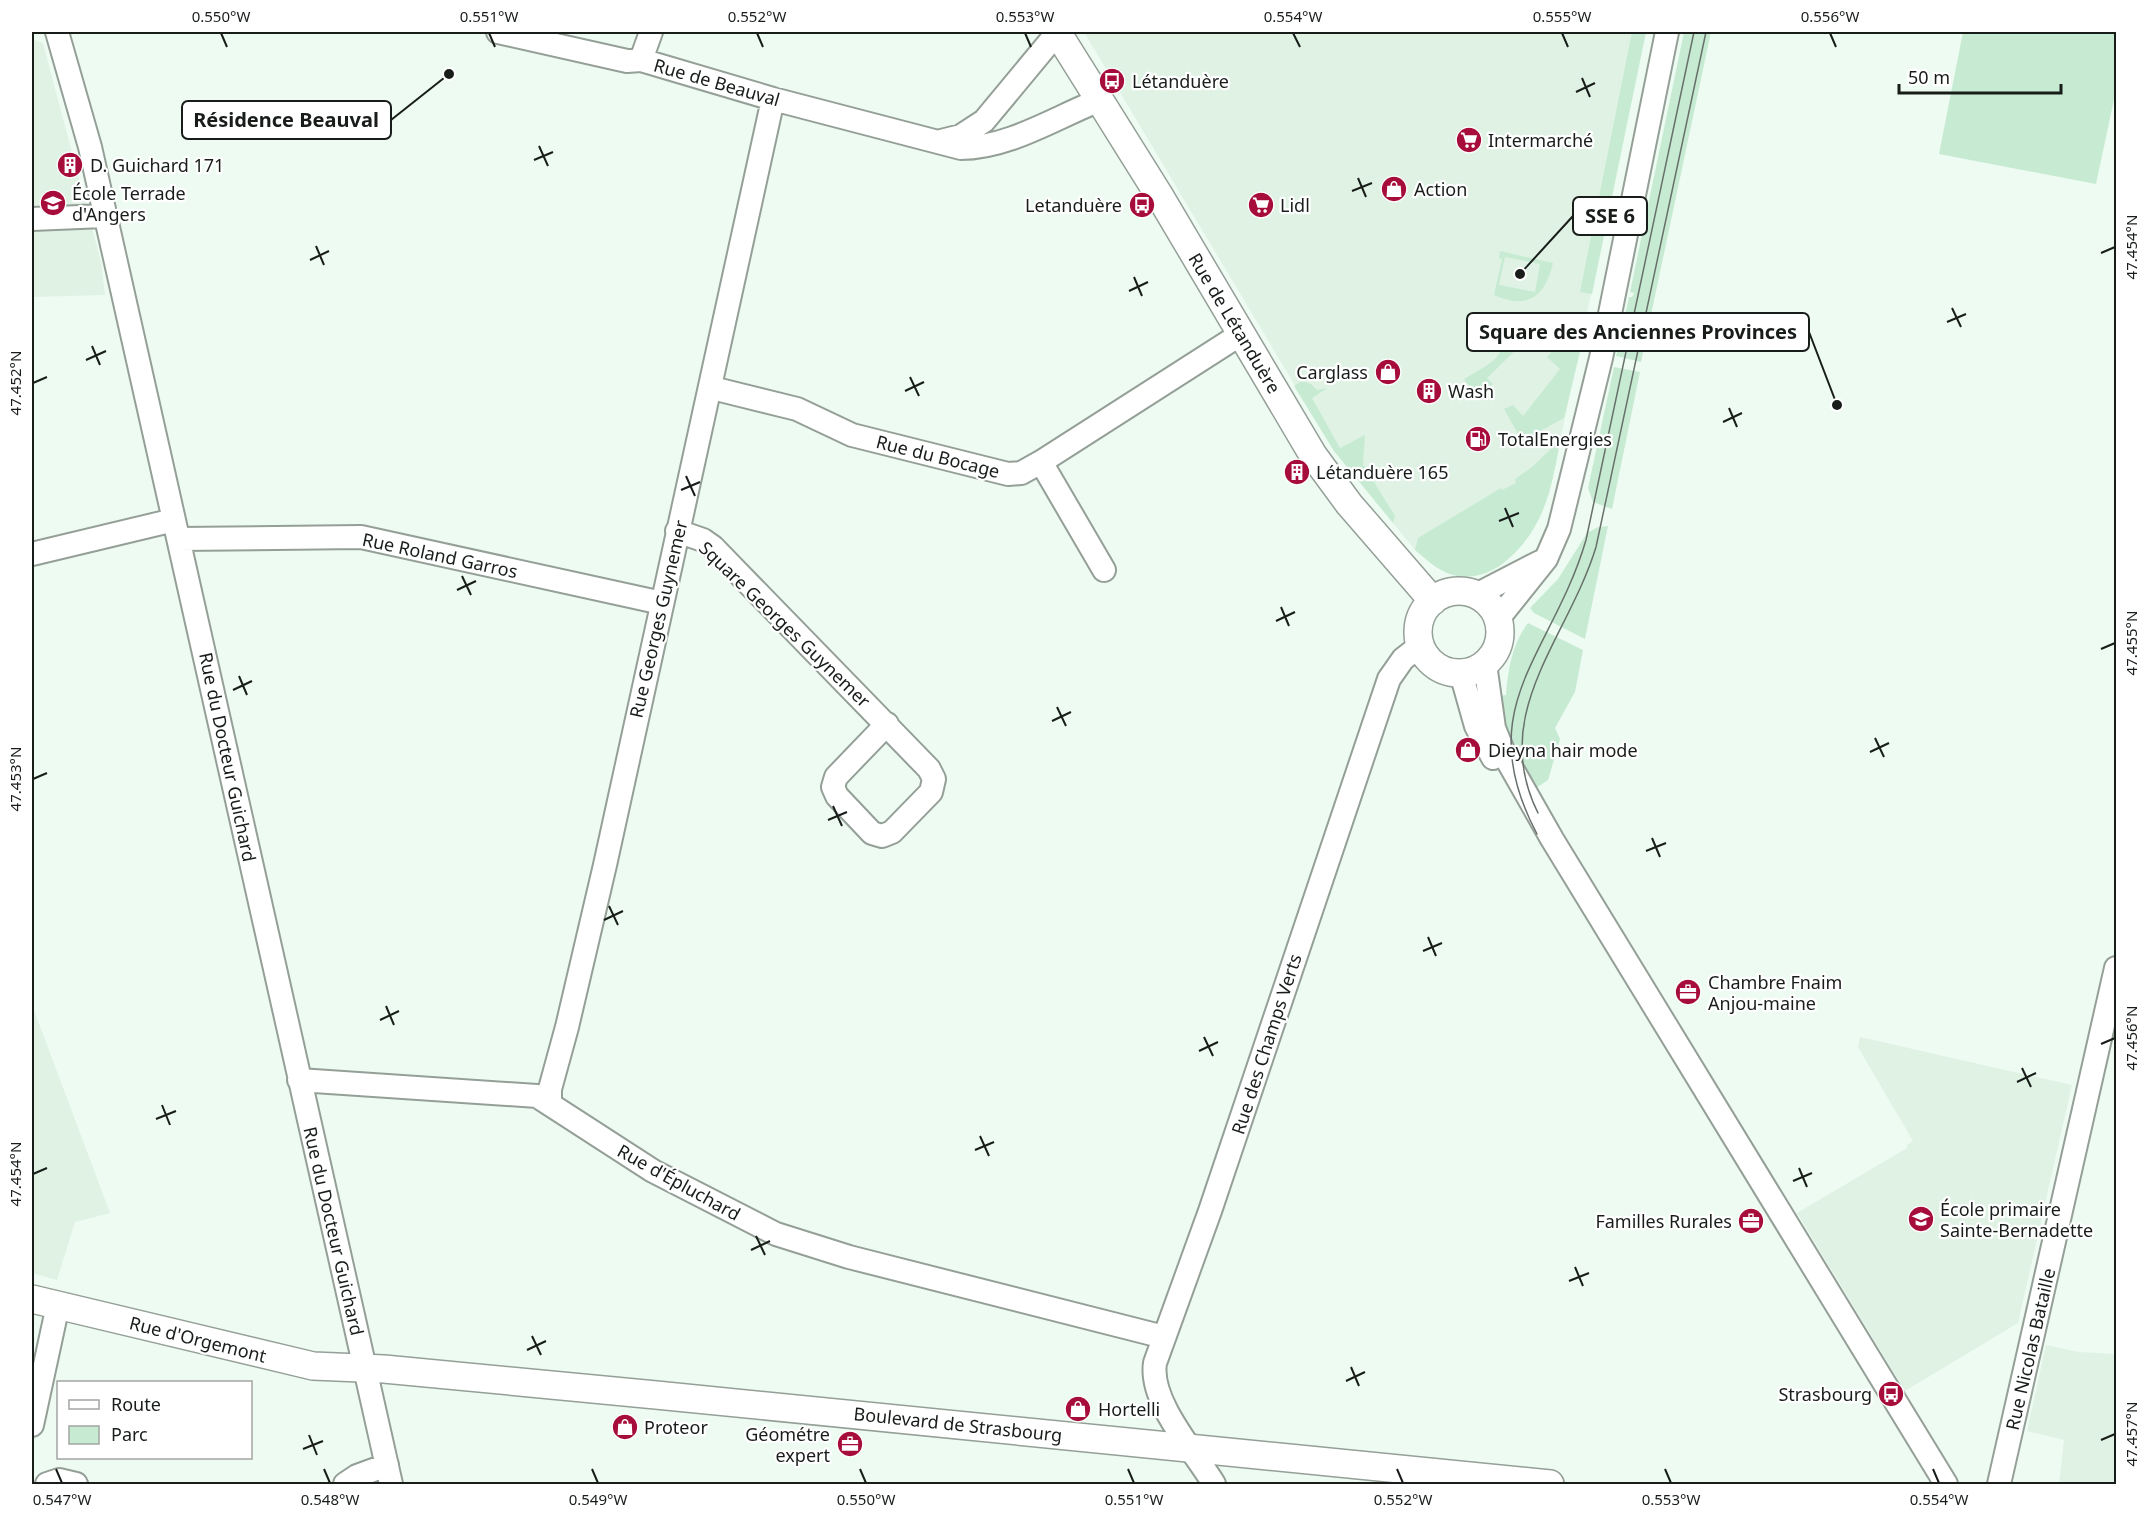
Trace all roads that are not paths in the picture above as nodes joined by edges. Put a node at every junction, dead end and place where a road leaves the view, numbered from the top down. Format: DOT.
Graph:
graph roads {
  1 [pos="57,32"];
  2 [pos="498,32"];
  3 [pos="651,32"];
  4 [pos="1057,32"];
  5 [pos="1667,32"];
  6 [pos="641,60"];
  7 [pos="773,99"];
  8 [pos="1100,100"];
  9 [pos="933,143"];
  10 [pos="104,216"];
  11 [pos="32,219"];
  12 [pos="1241,334"];
  13 [pos="712,388"];
  14 [pos="1041,462"];
  15 [pos="177,529"];
  16 [pos="678,531"];
  17 [pos="32,554"];
  18 [pos="1546,559"];
  19 [pos="1104,570"];
  20 [pos="1476,595"];
  21 [pos="1433,601"];
  22 [pos="662,603"];
  23 [pos="1498,619"];
  24 [pos="1420,645"];
  25 [pos="1473,669"];
  26 [pos="887,724"];
  27 [pos="2116,968"];
  28 [pos="299,1080"];
  29 [pos="550,1102"];
  30 [pos="32,1299"];
  31 [pos="58,1305"];
  32 [pos="1164,1337"];
  33 [pos="366,1368"];
  34 [pos="32,1425"];
  35 [pos="1191,1447"];
  36 [pos="389,1475"];
  37 [pos="47,1485"];
  38 [pos="76,1485"];
  39 [pos="345,1485"];
  40 [pos="1214,1485"];
  41 [pos="1550,1485"];
  42 [pos="1946,1485"];
  43 [pos="1999,1485"];
  1 -- 10 [label="street, Rue du Docteur Guichard"];
  2 -- 6 [label="street, Rue de Beauval"];
  3 -- 6 [label="street"];
  4 -- 8 [label="street, Rue de Létanduère"];
  4 -- 9 [label="street"];
  5 -- 18 [label="street"];
  6 -- 7 [label="street, Rue de Beauval"];
  7 -- 9 [label="street, Rue de Beauval"];
  7 -- 13 [label="street, Rue Georges Guynemer"];
  8 -- 9 [label="street, Rue de Beauval"];
  8 -- 12 [label="street, Rue de Létanduère"];
  10 -- 11 [label="street"];
  10 -- 15 [label="street, Rue du Docteur Guichard"];
  12 -- 14 [label="street, Rue du Bocage"];
  12 -- 21 [label="street, Rue de Létanduère"];
  13 -- 14 [label="street, Rue du Bocage"];
  13 -- 16 [label="street, Rue Georges Guynemer"];
  14 -- 19 [label="street"];
  15 -- 17 [label="street, Rue Roland Garros"];
  15 -- 22 [label="street, Rue Roland Garros"];
  15 -- 28 [label="street, Rue du Docteur Guichard"];
  16 -- 22 [label="street, Rue Georges Guynemer"];
  16 -- 26 [label="street, Square Georges Guynemer"];
  18 -- 20 [label="street"];
  18 -- 23 [label="street"];
  20 -- 21 [label="street"];
  20 -- 23 [label="street"];
  21 -- 24 [label="street"];
  22 -- 29 [label="street, Rue Georges Guynemer"];
  23 -- 25 [label="street"];
  24 -- 25 [label="street"];
  24 -- 32 [label="street, Rue des Champs Verts"];
  25 -- 42 [label="street"];
  26 -- 26 [label="street, Square Georges Guynemer"];
  27 -- 43 [label="street, Rue Nicolas Bataille"];
  28 -- 29 [label="street, Rue d'Épluchard"];
  28 -- 33 [label="street, Rue du Docteur Guichard"];
  29 -- 32 [label="street, Rue d'Épluchard"];
  30 -- 31 [label="street, Rue d'Orgemont"];
  31 -- 33 [label="street, Rue d'Orgemont"];
  31 -- 34 [label="street"];
  32 -- 35 [label="street, Rue des Champs Verts"];
  33 -- 35 [label="street, Boulevard de Strasbourg"];
  33 -- 36 [label="street, Rue du Docteur Guichard"];
  35 -- 40 [label="street, Rue des Champs Verts"];
  35 -- 41 [label="street, Boulevard de Strasbourg"];
  36 -- 39 [label="street"];
  37 -- 38 [label="street"];
}
